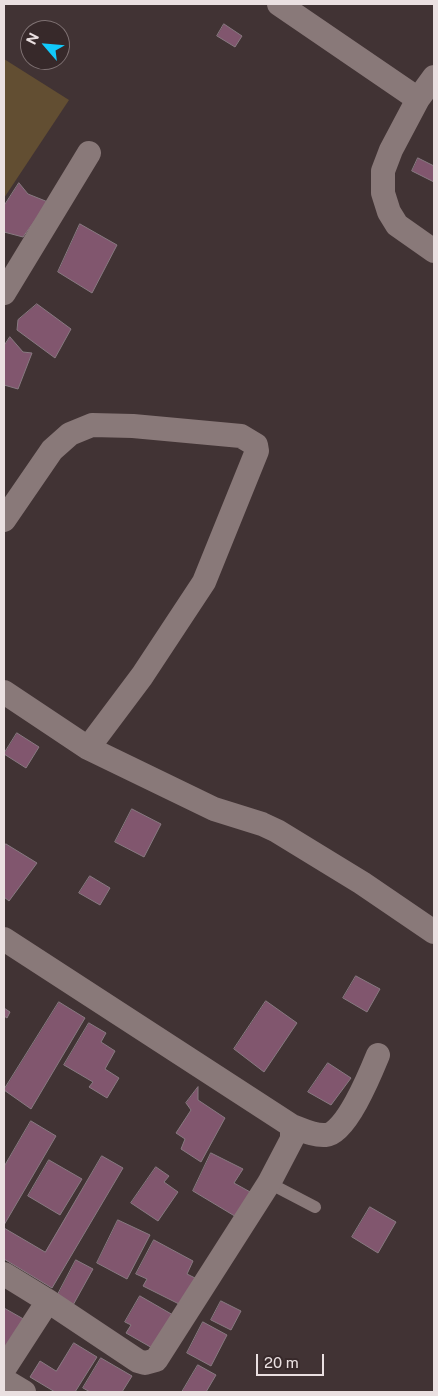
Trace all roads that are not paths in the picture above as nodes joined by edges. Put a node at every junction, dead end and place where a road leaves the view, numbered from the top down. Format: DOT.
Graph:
graph roads {
  1 [pos="288,6"];
  2 [pos="434,77"];
  3 [pos="418,99"];
  4 [pos="89,153"];
  5 [pos="434,251"];
  6 [pos="4,293"];
  7 [pos="4,520"];
  8 [pos="4,692"];
  9 [pos="88,748"];
  10 [pos="434,932"];
  11 [pos="4,939"];
  12 [pos="378,1054"];
  13 [pos="292,1126"];
  14 [pos="269,1183"];
  15 [pos="315,1206"];
  16 [pos="4,1274"];
  17 [pos="48,1301"];
  18 [pos="4,1369"];
  19 [pos="4,1380"];
  20 [pos="24,1392"];
  1 -- 3 [label="street"];
  2 -- 3 [label="street"];
  3 -- 5 [label="street"];
  4 -- 6 [label="street"];
  7 -- 9 [label="street"];
  8 -- 9 [label="street"];
  9 -- 10 [label="street"];
  11 -- 13 [label="street"];
  12 -- 13 [label="street"];
  13 -- 14 [label="street"];
  14 -- 15 [label="lane"];
  14 -- 17 [label="street"];
  16 -- 17 [label="street"];
  17 -- 18 [label="street"];
  19 -- 20 [label="street"];
}
